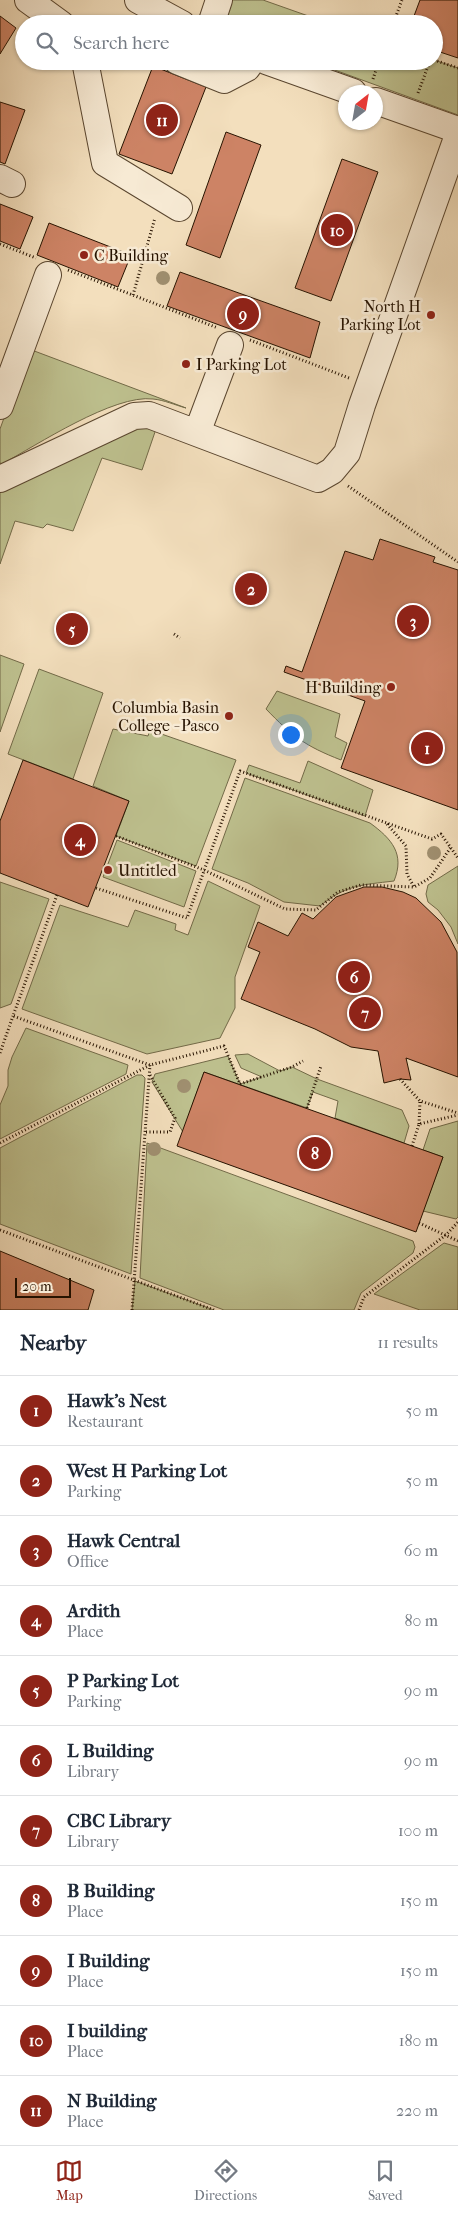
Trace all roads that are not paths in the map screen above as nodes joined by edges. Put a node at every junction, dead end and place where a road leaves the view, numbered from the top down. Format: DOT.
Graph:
graph roads {
  1 [pos="28,0"];
  2 [pos="138,0"];
  3 [pos="219,0"];
  4 [pos="49,15"];
  5 [pos="160,15"];
  6 [pos="214,15"];
  7 [pos="87,70"];
  8 [pos="199,70"];
  9 [pos="244,70"];
  10 [pos="295,70"];
  11 [pos="343,85"];
  12 [pos="383,99"];
  13 [pos="458,130"];
  14 [pos="458,135"];
  15 [pos="167,212"];
  16 [pos="51,268"];
  17 [pos="232,338"];
  18 [pos="0,406"];
  19 [pos="197,433"];
  20 [pos="0,480"];
  1 -- 4 [label="lane"];
  2 -- 5 [label="lane"];
  3 -- 6 [label="lane"];
  7 -- 15 [label="lane"];
  8 -- 9 [label="lane"];
  10 -- 11 [label="lane"];
  12 -- 13 [label="lane"];
  14 -- 19 [label="lane"];
  16 -- 18 [label="lane"];
  17 -- 19 [label="lane"];
  19 -- 20 [label="lane"];
}
